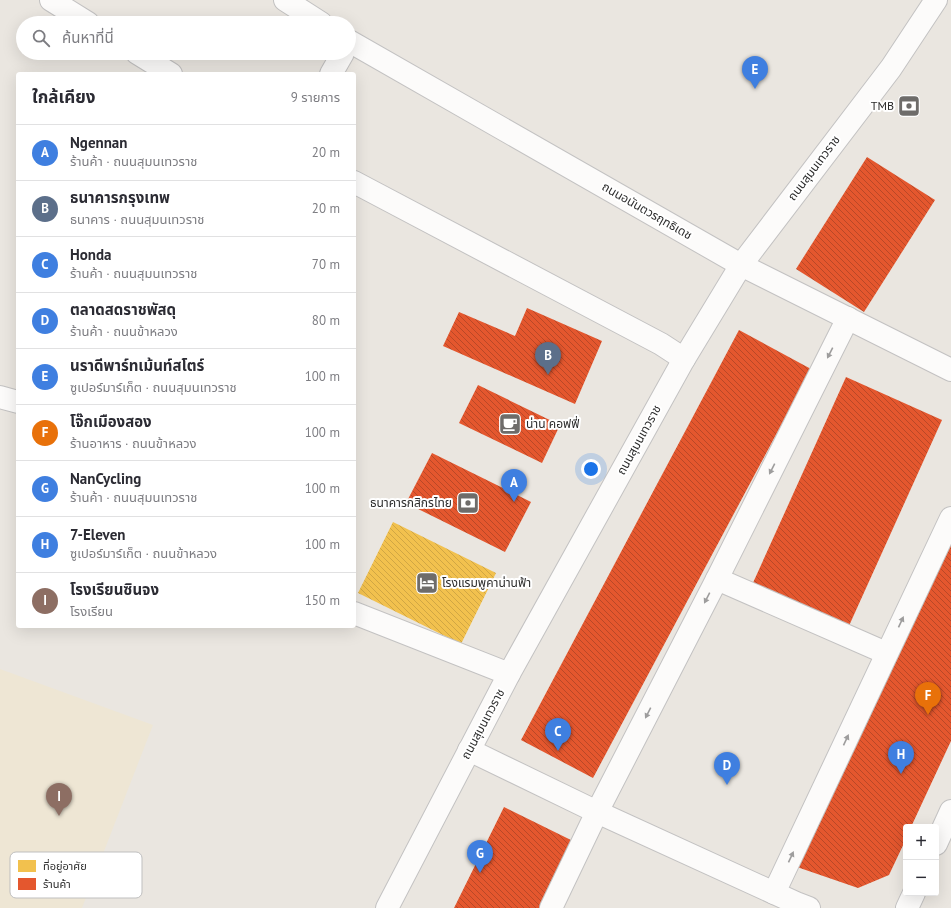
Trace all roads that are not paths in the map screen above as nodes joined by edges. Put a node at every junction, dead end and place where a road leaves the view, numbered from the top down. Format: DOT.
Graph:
graph roads {
  1 [pos="51,0"];
  2 [pos="285,0"];
  3 [pos="936,0"];
  4 [pos="77,16"];
  5 [pos="310,16"];
  6 [pos="356,45"];
  7 [pos="148,60"];
  8 [pos="339,60"];
  9 [pos="167,72"];
  10 [pos="333,72"];
  11 [pos="356,183"];
  12 [pos="741,265"];
  13 [pos="848,318"];
  14 [pos="684,359"];
  15 [pos="951,370"];
  16 [pos="0,397"];
  17 [pos="16,401"];
  18 [pos="951,518"];
  19 [pos="717,579"];
  20 [pos="356,614"];
  21 [pos="886,653"];
  22 [pos="509,674"];
  23 [pos="469,750"];
  24 [pos="951,811"];
  25 [pos="597,812"];
  26 [pos="939,837"];
  27 [pos="774,893"];
  28 [pos="913,896"];
  29 [pos="800,906"];
  30 [pos="387,908"];
  31 [pos="552,908"];
  32 [pos="907,908"];
  1 -- 4 [label="street"];
  2 -- 5 [label="street"];
  3 -- 12 [label="street, ถนนสุมนเทวราช"];
  6 -- 12 [label="street, ถนนอนันตวรฤทธิเดช"];
  7 -- 9 [label="street"];
  8 -- 10 [label="street"];
  11 -- 14 [label="street"];
  12 -- 13 [label="street, ถนนอนันตวรฤทธิเดช"];
  12 -- 14 [label="street, ถนนสุมนเทวราช"];
  13 -- 15 [label="street, ถนนอนันตวรฤทธิเดช"];
  13 -- 19 [label="street, one-way"];
  14 -- 22 [label="street, ถนนสุมนเทวราช"];
  16 -- 17 [label="street"];
  21 -- 18 [label="street, one-way"];
  19 -- 21 [label="street"];
  19 -- 25 [label="street, one-way"];
  20 -- 22 [label="street"];
  27 -- 21 [label="street, one-way"];
  22 -- 23 [label="street, ถนนสุมนเทวราช"];
  23 -- 25 [label="street"];
  23 -- 30 [label="street, ถนนสุมนเทวราช"];
  24 -- 26 [label="street"];
  25 -- 27 [label="street"];
  25 -- 31 [label="street"];
  27 -- 29 [label="street"];
  28 -- 32 [label="street"];
}
